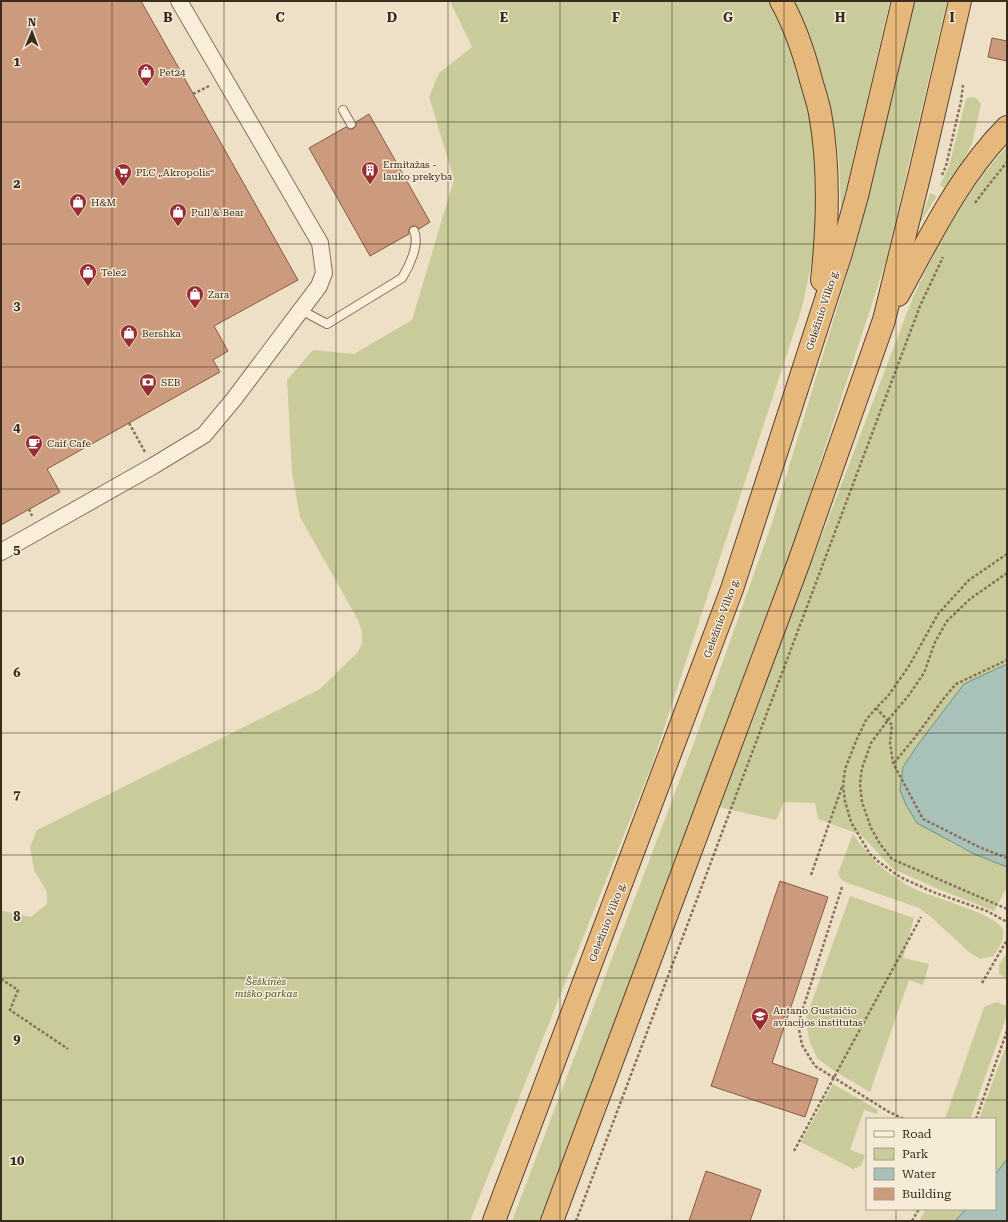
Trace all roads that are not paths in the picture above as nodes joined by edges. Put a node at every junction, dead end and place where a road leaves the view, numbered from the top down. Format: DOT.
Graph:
graph roads {
  1 [pos="180,1"];
  2 [pos="781,1"];
  3 [pos="903,1"];
  4 [pos="960,1"];
  5 [pos="343,110"];
  6 [pos="351,124"];
  7 [pos="1007,127"];
  8 [pos="414,232"];
  9 [pos="301,310"];
  10 [pos="884,320"];
  11 [pos="818,323"];
  12 [pos="1,552"];
  13 [pos="494,1221"];
  14 [pos="552,1221"];
  1 -- 9 [label="street"];
  2 -- 11 [label="highway"];
  3 -- 11 [label="highway, Geležinio Vilko g."];
  4 -- 10 [label="highway"];
  5 -- 6 [label="lane"];
  7 -- 10 [label="highway"];
  8 -- 9 [label="lane"];
  9 -- 12 [label="street"];
  10 -- 14 [label="highway"];
  11 -- 13 [label="highway, Geležinio Vilko g."];
}
